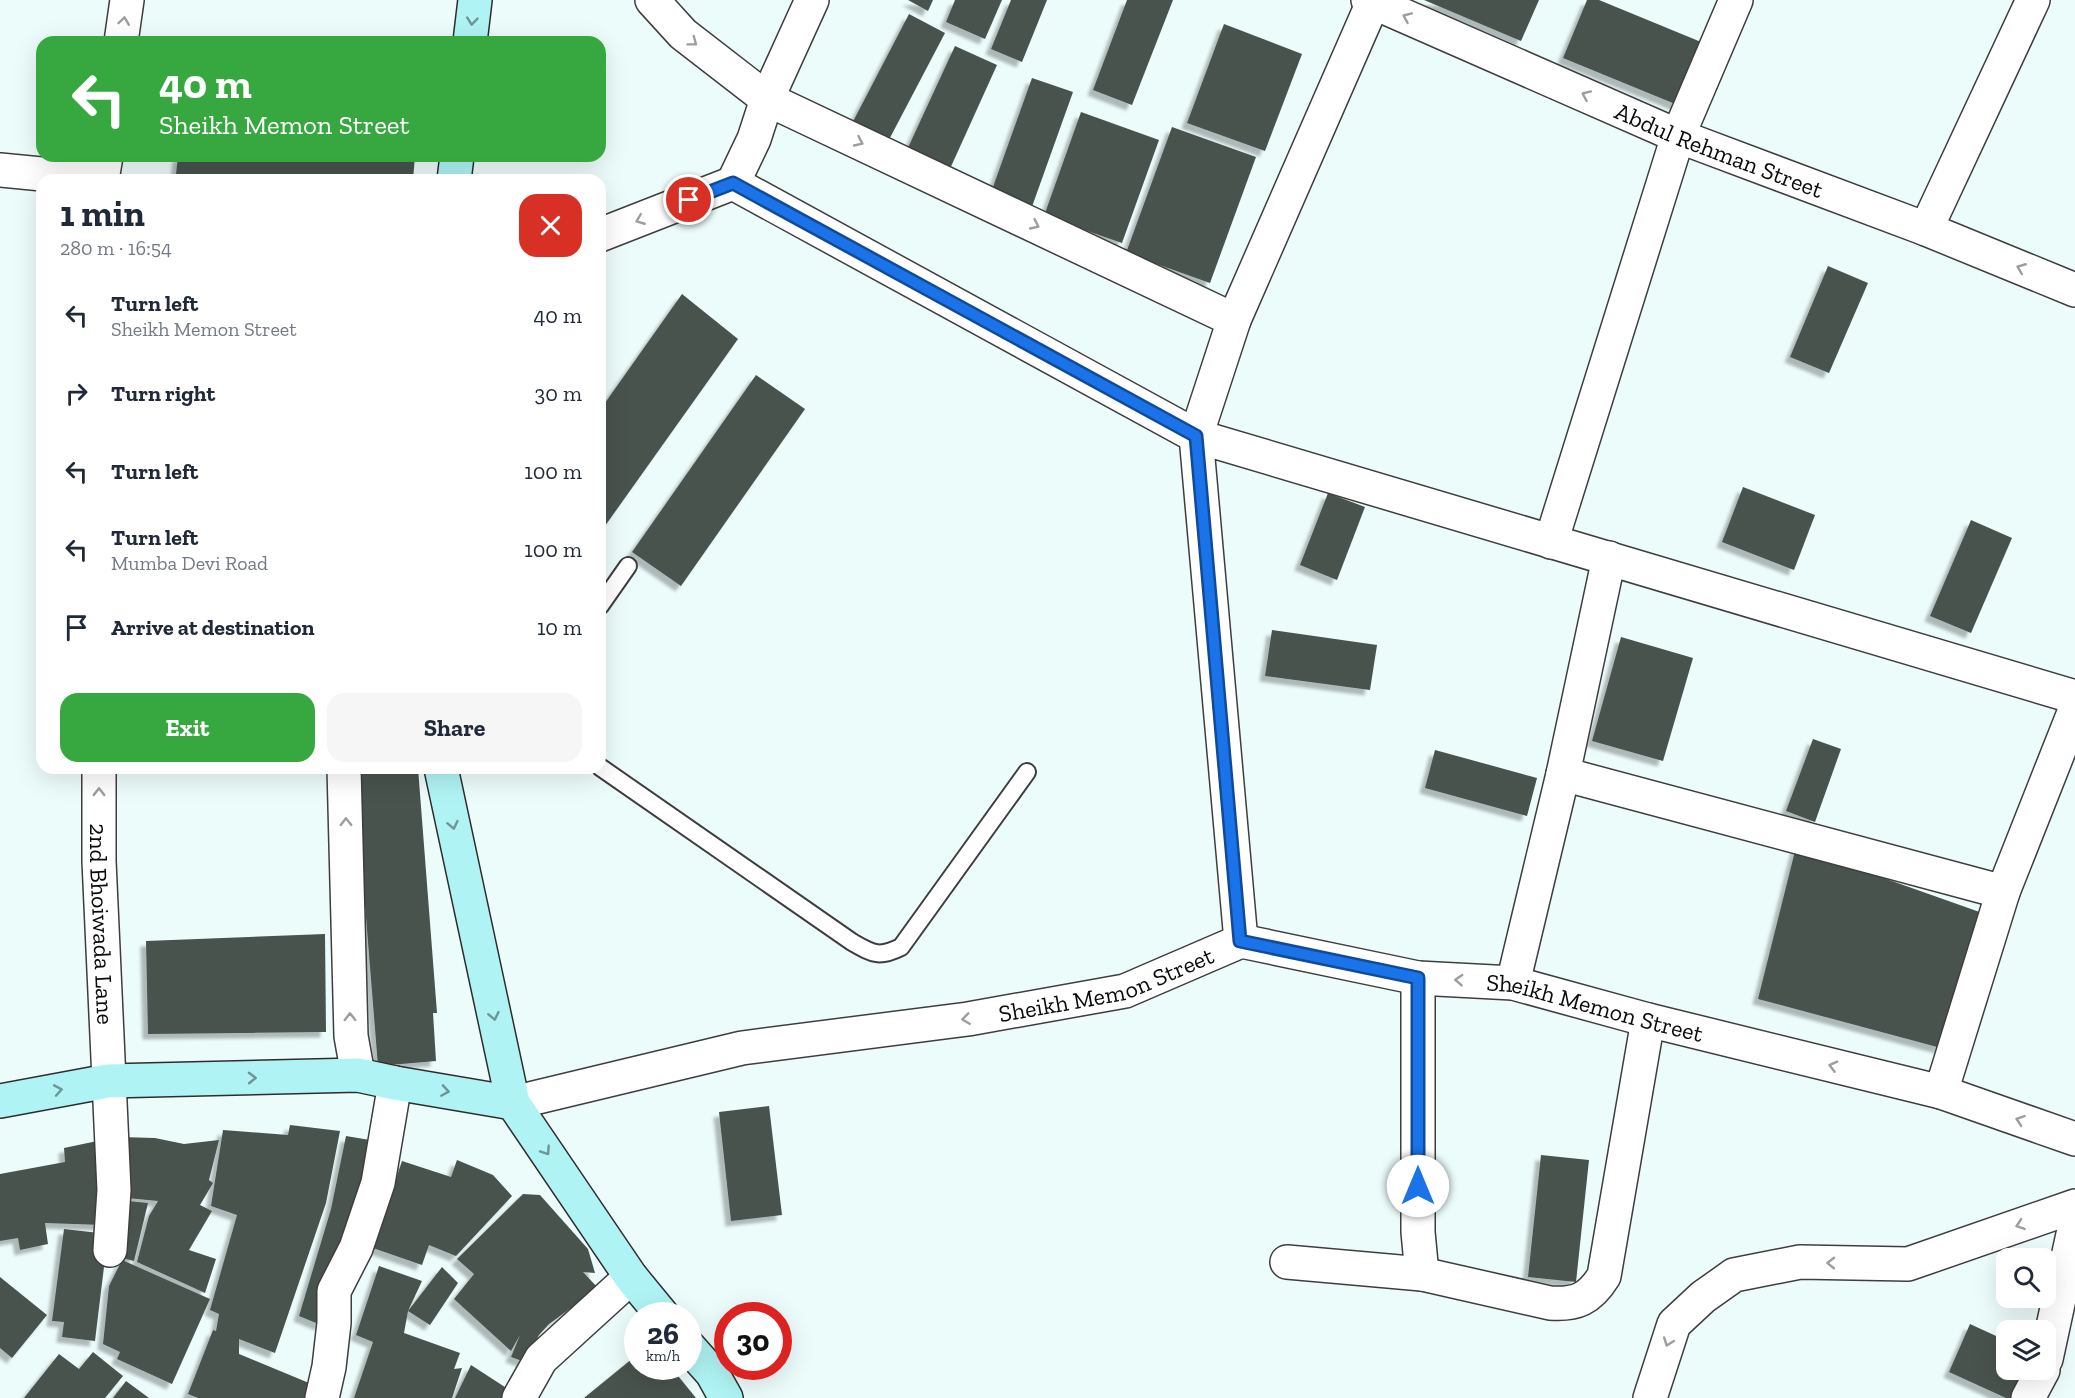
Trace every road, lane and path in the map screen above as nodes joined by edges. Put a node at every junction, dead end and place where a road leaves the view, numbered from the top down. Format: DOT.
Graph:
graph roads {
  1 [pos="127,0"];
  2 [pos="475,0"];
  3 [pos="652,0"];
  4 [pos="812,0"];
  5 [pos="1736,0"];
  6 [pos="2033,0"];
  7 [pos="1372,1"];
  8 [pos="122,36"];
  9 [pos="471,36"];
  10 [pos="767,99"];
  11 [pos="1678,136"];
  12 [pos="0,170"];
  13 [pos="41,174"];
  14 [pos="733,183"];
  15 [pos="1926,229"];
  16 [pos="606,233"];
  17 [pos="2075,290"];
  18 [pos="1234,320"];
  19 [pos="1196,436"];
  20 [pos="1551,542"];
  21 [pos="1609,558"];
  22 [pos="628,566"];
  23 [pos="606,597"];
  24 [pos="2075,697"];
  25 [pos="2075,710"];
  26 [pos="606,771"];
  27 [pos="1027,772"];
  28 [pos="99,774"];
  29 [pos="344,774"];
  30 [pos="442,774"];
  31 [pos="1563,774"];
  32 [pos="2003,892"];
  33 [pos="1240,941"];
  34 [pos="1418,978"];
  35 [pos="1514,983"];
  36 [pos="1648,1020"];
  37 [pos="358,1075"];
  38 [pos="108,1081"];
  39 [pos="395,1083"];
  40 [pos="1941,1092"];
  41 [pos="0,1101"];
  42 [pos="513,1103"];
  43 [pos="2075,1139"];
  44 [pos="2075,1206"];
  45 [pos="2075,1225"];
  46 [pos="110,1250"];
  47 [pos="1287,1262"];
  48 [pos="1422,1274"];
  49 [pos="631,1277"];
  50 [pos="652,1302"];
  51 [pos="2054,1320"];
  52 [pos="702,1362"];
  53 [pos="2038,1380"];
  54 [pos="322,1398"];
  55 [pos="519,1398"];
  56 [pos="726,1398"];
  57 [pos="1650,1398"];
  58 [pos="2028,1398"];
  8 -- 1 [label="street, one-way"];
  2 -- 9 [label="main road, one-way"];
  3 -- 10 [label="street, one-way"];
  4 -- 10 [label="street"];
  5 -- 11 [label="street"];
  6 -- 15 [label="street"];
  11 -- 7 [label="street, Abdul Rehman Street, one-way"];
  7 -- 18 [label="street"];
  10 -- 14 [label="street"];
  10 -- 18 [label="street, one-way"];
  11 -- 15 [label="street, Abdul Rehman Street"];
  11 -- 20 [label="street"];
  12 -- 13 [label="street"];
  14 -- 16 [label="street, one-way"];
  14 -- 19 [label="street"];
  17 -- 15 [label="street, Abdul Rehman Street, one-way"];
  18 -- 19 [label="street"];
  19 -- 20 [label="street"];
  19 -- 33 [label="street"];
  20 -- 21 [label="street"];
  21 -- 24 [label="street"];
  21 -- 31 [label="street"];
  22 -- 23 [label="lane"];
  25 -- 32 [label="street"];
  26 -- 27 [label="lane"];
  38 -- 28 [label="street, 2nd Bhoiwada Lane, one-way"];
  37 -- 29 [label="street, one-way"];
  30 -- 42 [label="main road, one-way"];
  31 -- 32 [label="street"];
  31 -- 35 [label="street"];
  32 -- 40 [label="street"];
  33 -- 34 [label="street, Sheikh Memon Street"];
  33 -- 42 [label="street, Sheikh Memon Street, one-way"];
  35 -- 34 [label="street, Sheikh Memon Street, one-way"];
  34 -- 48 [label="street"];
  35 -- 36 [label="street, Sheikh Memon Street"];
  40 -- 36 [label="street, Sheikh Memon Street, one-way"];
  36 -- 48 [label="street"];
  38 -- 37 [label="main road, one-way"];
  37 -- 39 [label="main road"];
  41 -- 38 [label="main road, one-way"];
  38 -- 46 [label="street, 2nd Bhoiwada Lane"];
  39 -- 42 [label="main road, one-way"];
  39 -- 54 [label="street"];
  43 -- 40 [label="street, Sheikh Memon Street, one-way"];
  42 -- 49 [label="main road, one-way"];
  44 -- 57 [label="street, one-way"];
  45 -- 51 [label="street"];
  47 -- 48 [label="street"];
  49 -- 50 [label="main road"];
  49 -- 55 [label="street"];
  52 -- 56 [label="main road"];
  53 -- 58 [label="street"];
}
